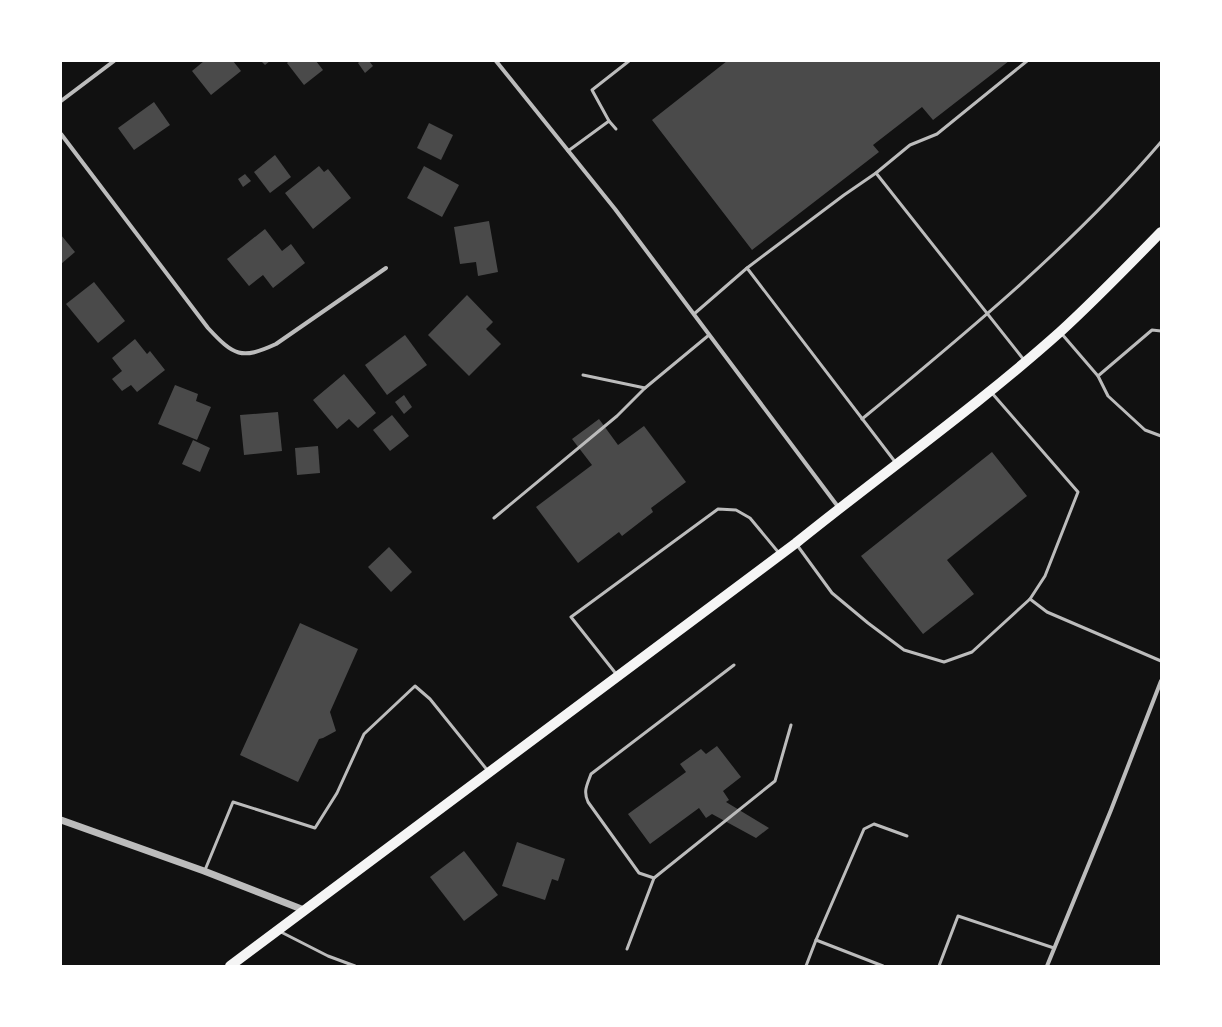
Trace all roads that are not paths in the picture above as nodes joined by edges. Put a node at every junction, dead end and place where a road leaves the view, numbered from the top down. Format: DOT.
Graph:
graph roads {
  1 [pos="114,61"];
  2 [pos="496,61"];
  3 [pos="629,61"];
  4 [pos="1027,61"];
  5 [pos="61,101"];
  6 [pos="609,121"];
  7 [pos="616,129"];
  8 [pos="61,134"];
  9 [pos="1161,142"];
  10 [pos="568,151"];
  11 [pos="876,173"];
  12 [pos="1161,232"];
  13 [pos="386,268"];
  14 [pos="747,268"];
  15 [pos="986,313"];
  16 [pos="694,314"];
  17 [pos="1161,331"];
  18 [pos="1060,332"];
  19 [pos="709,335"];
  20 [pos="1025,362"];
  21 [pos="583,375"];
  22 [pos="1098,376"];
  23 [pos="645,388"];
  24 [pos="990,391"];
  25 [pos="862,419"];
  26 [pos="1161,436"];
  27 [pos="897,465"];
  28 [pos="840,508"];
  29 [pos="494,518"];
  30 [pos="796,543"];
  31 [pos="781,555"];
  32 [pos="1030,599"];
  33 [pos="1161,661"];
  34 [pos="734,665"];
  35 [pos="618,677"];
  36 [pos="1161,681"];
  37 [pos="791,725"];
  38 [pos="489,772"];
  39 [pos="61,820"];
  40 [pos="907,836"];
  41 [pos="204,872"];
  42 [pos="654,878"];
  43 [pos="304,910"];
  44 [pos="278,931"];
  45 [pos="816,940"];
  46 [pos="1054,948"];
  47 [pos="627,949"];
  48 [pos="230,966"];
  49 [pos="355,966"];
  50 [pos="806,966"];
  51 [pos="883,966"];
  52 [pos="939,966"];
  53 [pos="1047,966"];
  1 -- 5 [label="street"];
  2 -- 10 [label="street"];
  3 -- 6 [label="lane"];
  4 -- 11 [label="lane"];
  6 -- 7 [label="lane"];
  6 -- 10 [label="lane"];
  8 -- 13 [label="street"];
  9 -- 15 [label="lane"];
  10 -- 16 [label="street"];
  11 -- 14 [label="lane"];
  11 -- 15 [label="lane"];
  12 -- 18 [label="main road"];
  14 -- 16 [label="lane"];
  14 -- 25 [label="lane"];
  15 -- 20 [label="lane"];
  15 -- 25 [label="lane"];
  16 -- 19 [label="street"];
  17 -- 22 [label="lane"];
  18 -- 20 [label="main road"];
  18 -- 22 [label="lane"];
  19 -- 23 [label="lane"];
  19 -- 28 [label="street"];
  20 -- 24 [label="main road"];
  21 -- 23 [label="lane"];
  22 -- 26 [label="lane"];
  23 -- 29 [label="lane"];
  24 -- 27 [label="main road"];
  24 -- 32 [label="lane"];
  25 -- 27 [label="lane"];
  27 -- 28 [label="main road"];
  28 -- 30 [label="main road"];
  30 -- 31 [label="main road"];
  30 -- 32 [label="lane"];
  31 -- 35 [label="main road"];
  31 -- 35 [label="lane"];
  32 -- 33 [label="lane"];
  34 -- 42 [label="lane"];
  35 -- 38 [label="main road"];
  36 -- 46 [label="street"];
  37 -- 42 [label="lane"];
  38 -- 41 [label="lane"];
  38 -- 43 [label="main road"];
  39 -- 41 [label="street"];
  40 -- 45 [label="lane"];
  41 -- 43 [label="street"];
  42 -- 47 [label="lane"];
  43 -- 44 [label="main road"];
  44 -- 48 [label="main road"];
  44 -- 49 [label="lane"];
  45 -- 50 [label="lane"];
  45 -- 51 [label="lane"];
  46 -- 52 [label="lane"];
  46 -- 53 [label="street"];
}
